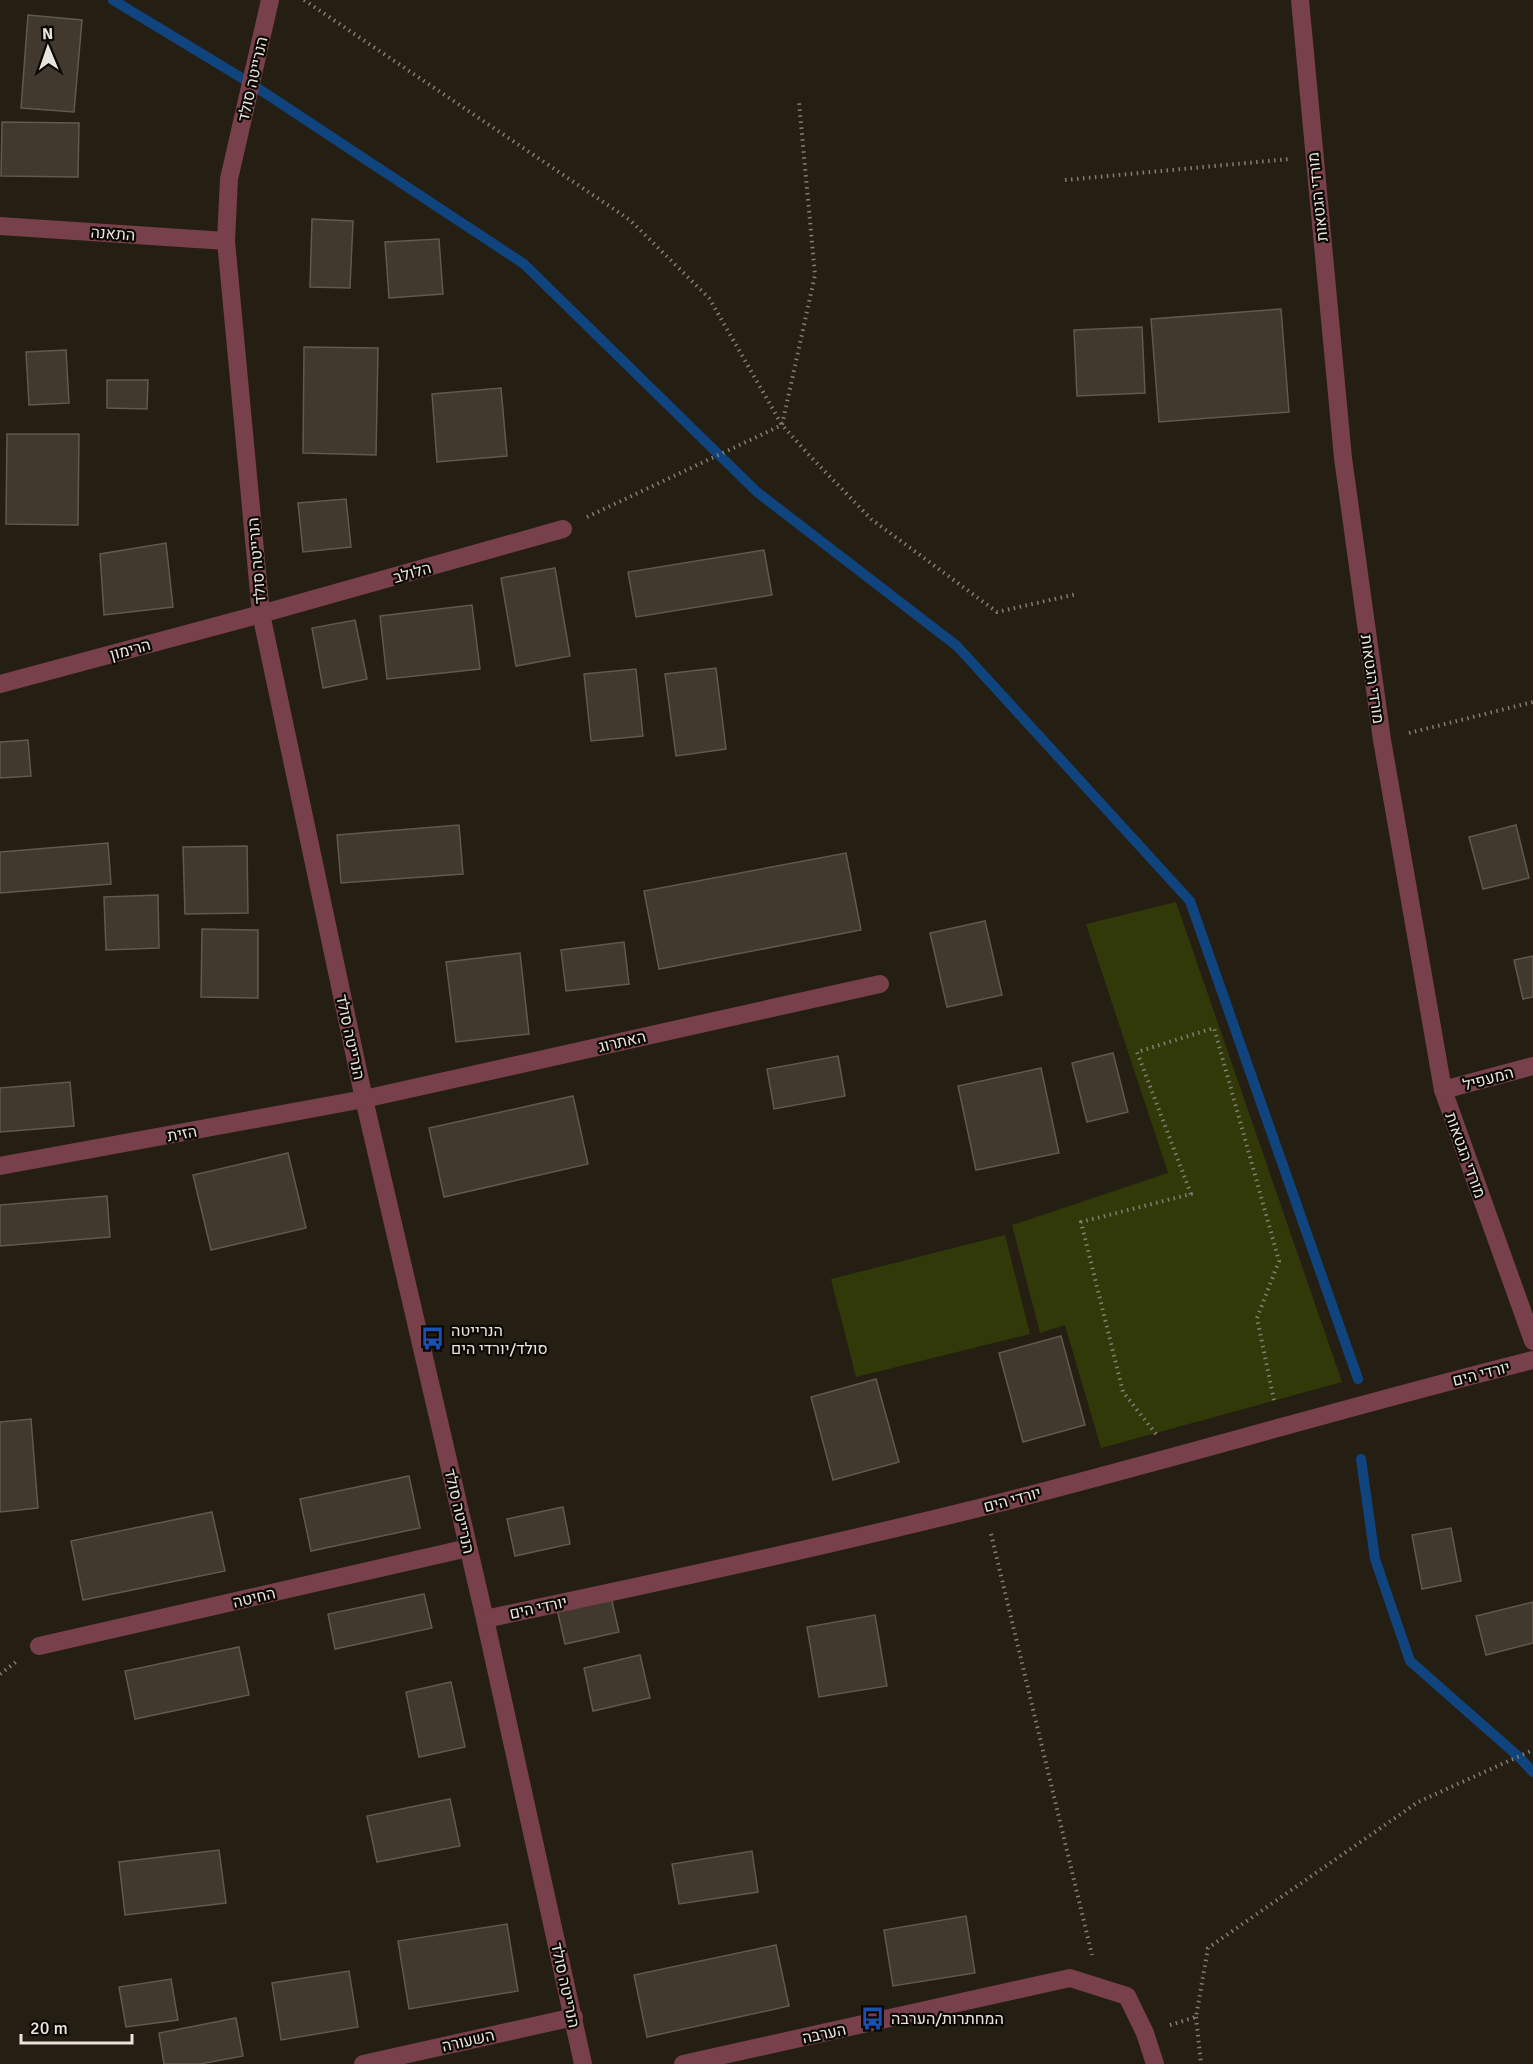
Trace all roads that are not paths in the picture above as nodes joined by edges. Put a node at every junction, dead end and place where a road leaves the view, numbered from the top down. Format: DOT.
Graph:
graph roads {
  1 [pos="270,0"];
  2 [pos="1300,0"];
  3 [pos="0,226"];
  4 [pos="226,241"];
  5 [pos="563,529"];
  6 [pos="261,614"];
  7 [pos="0,684"];
  8 [pos="880,984"];
  9 [pos="1533,1066"];
  10 [pos="1443,1090"];
  11 [pos="364,1099"];
  12 [pos="0,1166"];
  13 [pos="1533,1341"];
  14 [pos="1533,1360"];
  15 [pos="468,1548"];
  16 [pos="485,1618"];
  17 [pos="39,1646"];
  18 [pos="574,2017"];
  19 [pos="363,2064"];
  20 [pos="583,2064"];
  21 [pos="683,2064"];
  22 [pos="1155,2064"];
  1 -- 4 [label="street, הנרייטה סולד"];
  2 -- 10 [label="street, מורדי הגטאות"];
  3 -- 4 [label="street, התאנה"];
  4 -- 6 [label="street, הנרייטה סולד"];
  5 -- 6 [label="street, הלולב"];
  6 -- 7 [label="street, הרימון"];
  6 -- 11 [label="street, הנרייטה סולד"];
  8 -- 11 [label="street, האתרוג"];
  9 -- 10 [label="street, המעפיל"];
  10 -- 13 [label="street, מורדי הגטאות"];
  11 -- 12 [label="street, הזית"];
  11 -- 15 [label="street, הנרייטה סולד"];
  14 -- 16 [label="street, יורדי הים"];
  15 -- 16 [label="street, הנרייטה סולד"];
  15 -- 17 [label="street, החיטה"];
  16 -- 18 [label="street, הנרייטה סולד"];
  18 -- 19 [label="street, השעורה"];
  18 -- 20 [label="street, הנרייטה סולד"];
  21 -- 22 [label="street, הערבה"];
}
